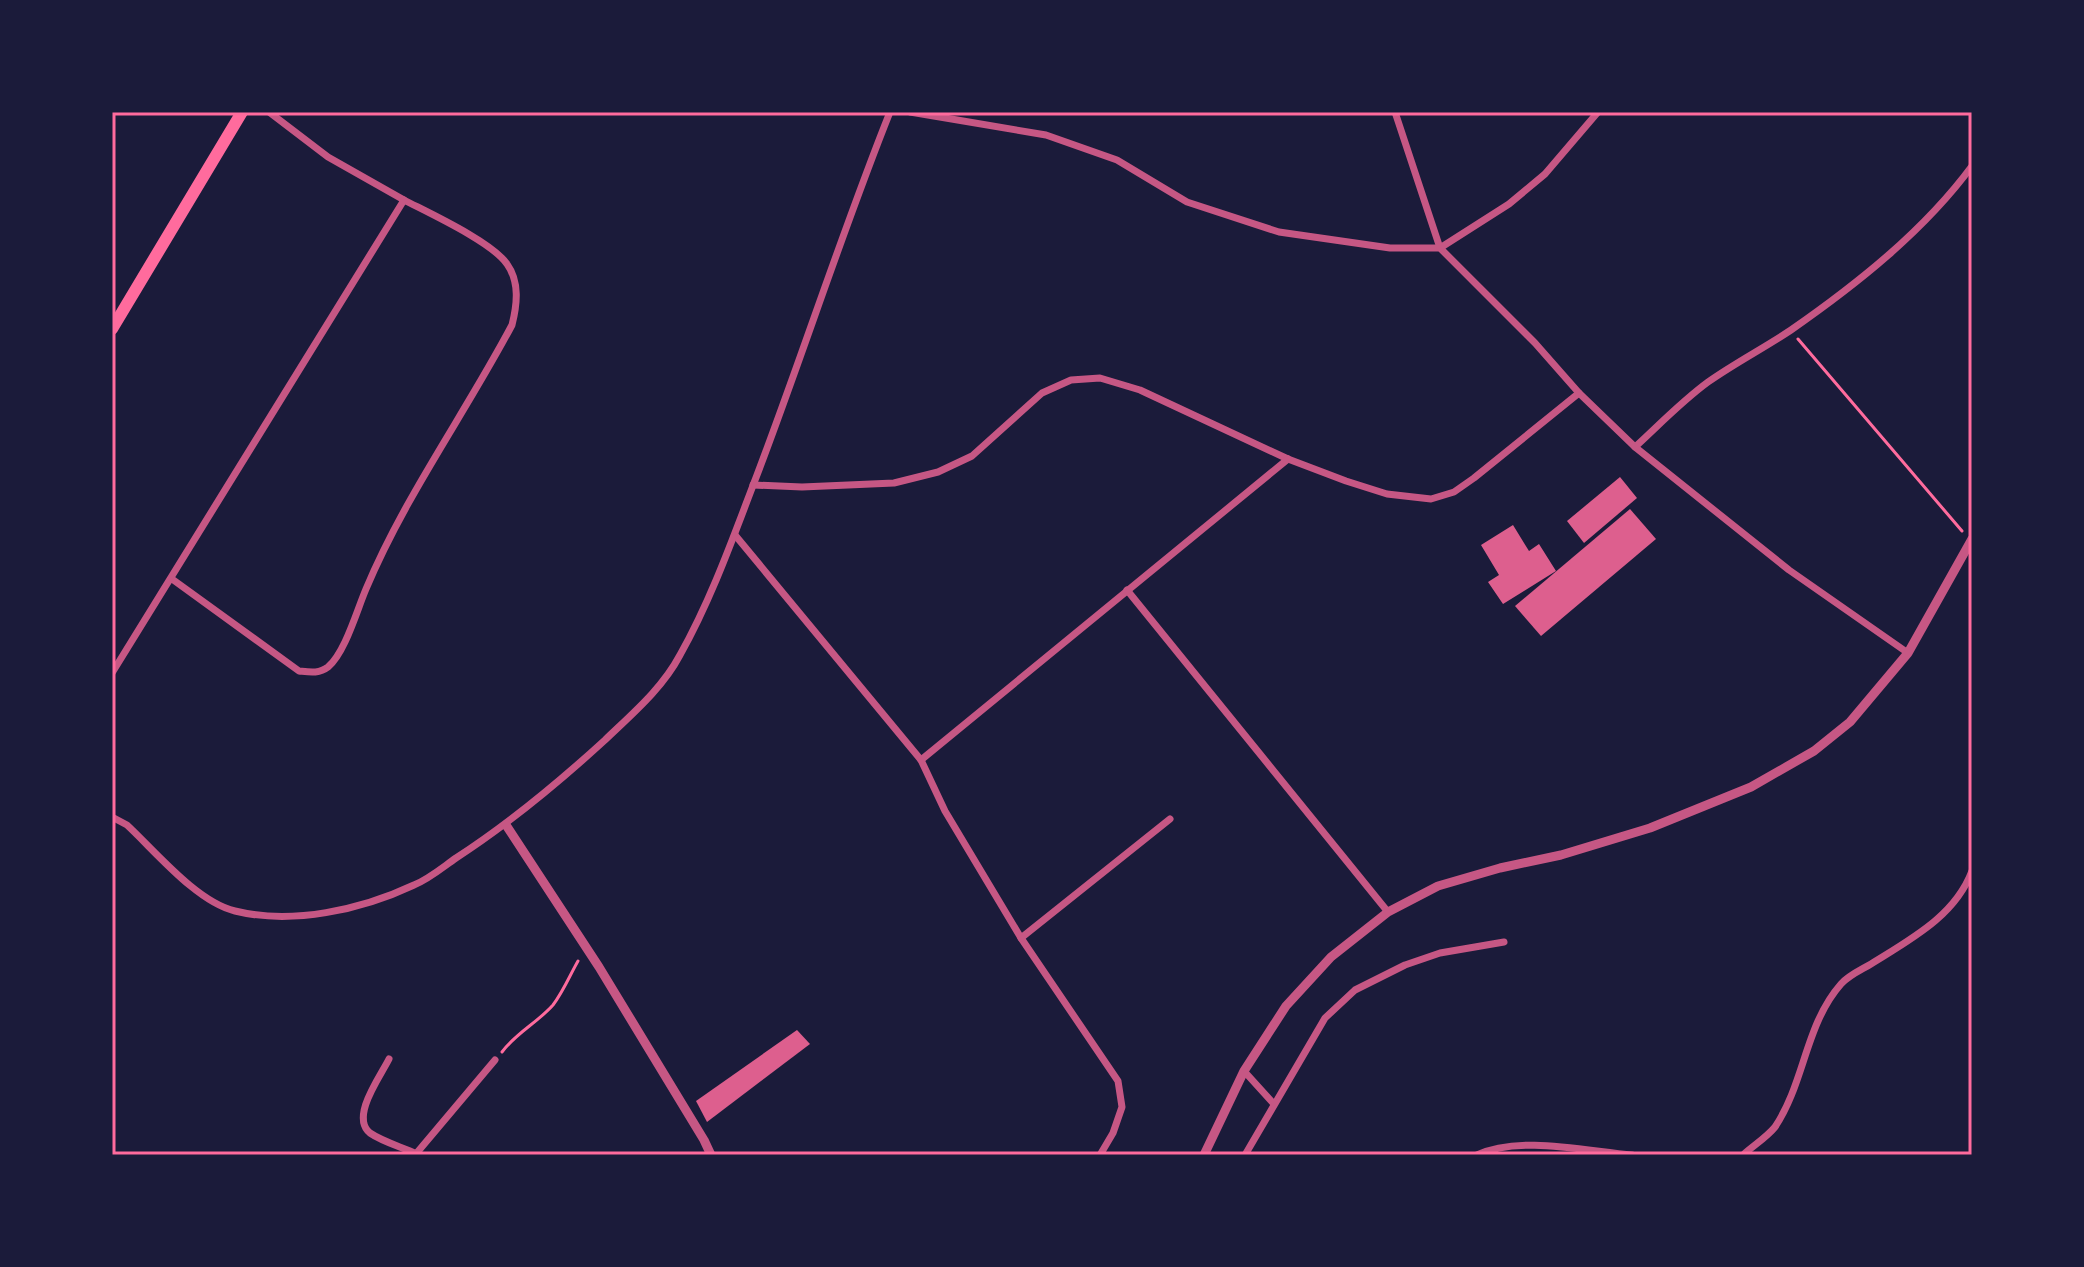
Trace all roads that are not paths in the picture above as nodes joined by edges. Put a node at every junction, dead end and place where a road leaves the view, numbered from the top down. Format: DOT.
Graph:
graph roads {
  1 [pos="242,112"];
  2 [pos="269,112"];
  3 [pos="890,112"];
  4 [pos="910,112"];
  5 [pos="1395,112"];
  6 [pos="1598,112"];
  7 [pos="1972,166"];
  8 [pos="404,200"];
  9 [pos="1440,248"];
  10 [pos="112,329"];
  11 [pos="1579,393"];
  12 [pos="1635,447"];
  13 [pos="1288,459"];
  14 [pos="753,485"];
  15 [pos="735,535"];
  16 [pos="1971,540"];
  17 [pos="172,579"];
  18 [pos="1127,590"];
  19 [pos="1908,653"];
  20 [pos="112,673"];
  21 [pos="921,760"];
  22 [pos="112,817"];
  23 [pos="1170,819"];
  24 [pos="506,825"];
  25 [pos="1972,871"];
  26 [pos="1388,912"];
  27 [pos="1021,938"];
  28 [pos="1504,942"];
  29 [pos="389,1059"];
  30 [pos="495,1060"];
  31 [pos="1244,1071"];
  32 [pos="1273,1103"];
  33 [pos="416,1154"];
  34 [pos="711,1155"];
  35 [pos="1100,1155"];
  36 [pos="1204,1155"];
  37 [pos="1245,1155"];
  38 [pos="1477,1155"];
  39 [pos="1632,1155"];
  40 [pos="1743,1155"];
  1 -- 10 [label="highway"];
  2 -- 8 [label="street"];
  3 -- 14 [label="street"];
  4 -- 9 [label="street"];
  5 -- 9 [label="street"];
  6 -- 9 [label="street"];
  7 -- 12 [label="street"];
  8 -- 17 [label="street"];
  8 -- 17 [label="street"];
  9 -- 11 [label="street"];
  11 -- 12 [label="street"];
  11 -- 13 [label="street"];
  12 -- 19 [label="street"];
  13 -- 14 [label="street"];
  13 -- 18 [label="street"];
  14 -- 15 [label="street"];
  15 -- 21 [label="street"];
  15 -- 24 [label="street"];
  16 -- 19 [label="street"];
  17 -- 20 [label="street"];
  18 -- 21 [label="street"];
  18 -- 26 [label="street"];
  19 -- 26 [label="street"];
  21 -- 27 [label="street"];
  22 -- 24 [label="street"];
  23 -- 27 [label="street"];
  24 -- 34 [label="street"];
  25 -- 40 [label="street"];
  26 -- 31 [label="street"];
  27 -- 35 [label="street"];
  28 -- 32 [label="street"];
  29 -- 33 [label="street"];
  30 -- 33 [label="street"];
  31 -- 32 [label="street"];
  31 -- 36 [label="street"];
  32 -- 37 [label="street"];
  38 -- 39 [label="street"];
}
